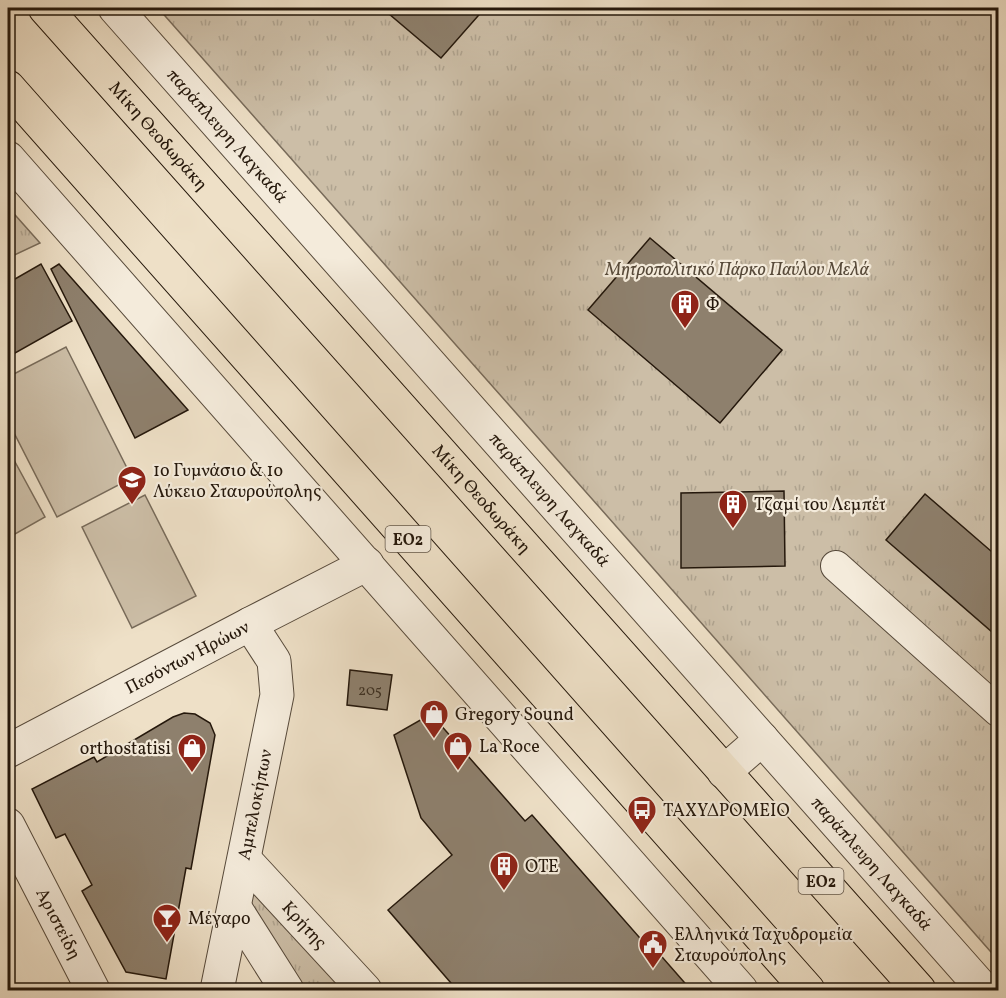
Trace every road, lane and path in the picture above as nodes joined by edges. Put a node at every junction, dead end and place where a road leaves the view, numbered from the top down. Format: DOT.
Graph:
graph roads {
  1 [pos="45,8"];
  2 [pos="116,8"];
  3 [pos="8,87"];
  4 [pos="8,158"];
  5 [pos="367,564"];
  6 [pos="836,566"];
  7 [pos="250,624"];
  8 [pos="999,711"];
  9 [pos="762,739"];
  10 [pos="8,752"];
  11 [pos="724,772"];
  12 [pos="8,825"];
  13 [pos="245,860"];
  14 [pos="235,908"];
  15 [pos="93,990"];
  16 [pos="218,990"];
  17 [pos="287,990"];
  18 [pos="365,990"];
  19 [pos="741,990"];
  20 [pos="808,990"];
  21 [pos="919,990"];
  22 [pos="984,990"];
  1 -- 11 [label="highway, Μίκη Θεοδωράκη / ΕΟ2"];
  2 -- 9 [label="street, παράπλευρη Λαγκαδά"];
  3 -- 20 [label="highway, ΕΟ2"];
  4 -- 5 [label="street"];
  5 -- 7 [label="street, Πεσόντων Ηρώων"];
  5 -- 19 [label="street"];
  6 -- 8 [label="street"];
  7 -- 10 [label="street, Πεσόντων Ηρώων"];
  7 -- 13 [label="street, Αμπελοκήπων"];
  9 -- 11 [label="street"];
  9 -- 22 [label="street, παράπλευρη Λαγκαδά"];
  11 -- 21 [label="highway, Μίκη Θεοδωράκη / ΕΟ2"];
  12 -- 15 [label="street, Αριστείδη"];
  13 -- 14 [label="street, Αμπελοκήπων"];
  13 -- 18 [label="street, Κρήτης"];
  14 -- 16 [label="street, Αμπελοκήπων"];
  14 -- 17 [label="street"];
}
